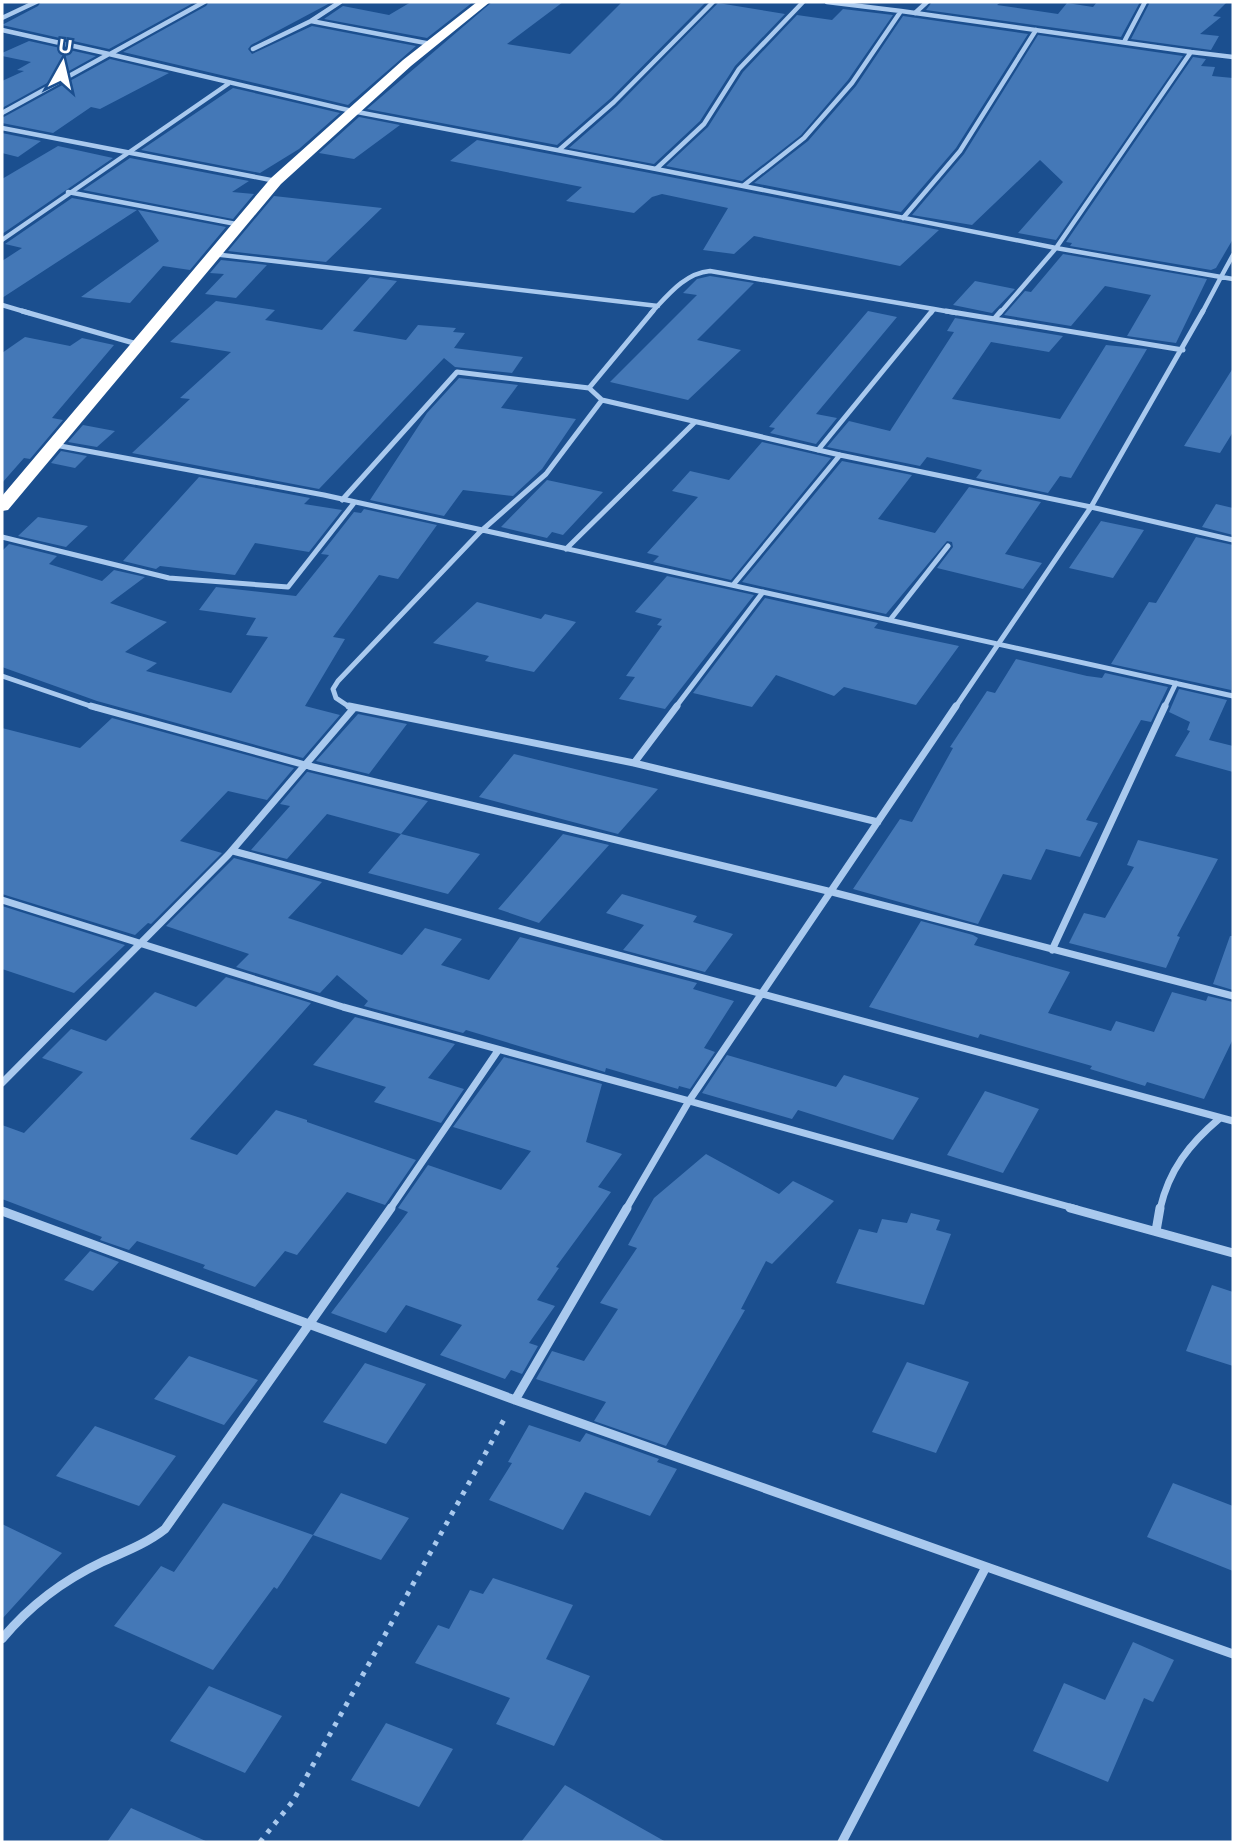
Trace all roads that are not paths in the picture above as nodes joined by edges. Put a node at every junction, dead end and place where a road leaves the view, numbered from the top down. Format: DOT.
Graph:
graph roads {
  1 [pos="36,2"];
  2 [pos="204,2"];
  3 [pos="340,2"];
  4 [pos="484,2"];
  5 [pos="713,2"];
  6 [pos="803,2"];
  7 [pos="827,2"];
  8 [pos="927,2"];
  9 [pos="1145,2"];
  10 [pos="901,11"];
  11 [pos="915,13"];
  12 [pos="2,18"];
  13 [pos="311,22"];
  14 [pos="2,30"];
  15 [pos="1037,30"];
  16 [pos="1124,42"];
  17 [pos="431,44"];
  18 [pos="253,49"];
  19 [pos="1191,52"];
  20 [pos="109,54"];
  21 [pos="1233,57"];
  22 [pos="228,84"];
  23 [pos="352,111"];
  24 [pos="2,113"];
  25 [pos="2,128"];
  26 [pos="559,150"];
  27 [pos="124,153"];
  28 [pos="656,169"];
  29 [pos="276,181"];
  30 [pos="743,186"];
  31 [pos="68,192"];
  32 [pos="903,218"];
  33 [pos="236,224"];
  34 [pos="2,240"];
  35 [pos="1056,248"];
  36 [pos="213,254"];
  37 [pos="1233,255"];
  38 [pos="1221,276"];
  39 [pos="1233,279"];
  40 [pos="2,306"];
  41 [pos="658,306"];
  42 [pos="934,309"];
  43 [pos="995,318"];
  44 [pos="137,344"];
  45 [pos="1183,350"];
  46 [pos="589,388"];
  47 [pos="602,400"];
  48 [pos="695,422"];
  49 [pos="55,445"];
  50 [pos="818,450"];
  51 [pos="840,456"];
  52 [pos="342,500"];
  53 [pos="354,503"];
  54 [pos="2,506"];
  55 [pos="1091,507"];
  56 [pos="480,532"];
  57 [pos="2,537"];
  58 [pos="1233,540"];
  59 [pos="948,545"];
  60 [pos="566,549"];
  61 [pos="733,585"];
  62 [pos="763,592"];
  63 [pos="890,620"];
  64 [pos="999,643"];
  65 [pos="2,676"];
  66 [pos="1176,683"];
  67 [pos="1233,695"];
  68 [pos="353,709"];
  69 [pos="634,763"];
  70 [pos="309,766"];
  71 [pos="878,822"];
  72 [pos="233,851"];
  73 [pos="832,892"];
  74 [pos="2,900"];
  75 [pos="141,945"];
  76 [pos="1052,950"];
  77 [pos="762,993"];
  78 [pos="1233,996"];
  79 [pos="497,1052"];
  80 [pos="2,1083"];
  81 [pos="688,1101"];
  82 [pos="1220,1118"];
  83 [pos="1233,1121"];
  84 [pos="2,1211"];
  85 [pos="1156,1231"];
  86 [pos="1233,1253"];
  87 [pos="313,1323"];
  88 [pos="515,1400"];
  89 [pos="986,1567"];
  90 [pos="2,1639"];
  91 [pos="1233,1654"];
  92 [pos="842,1842"];
  1 -- 12 [label="street"];
  2 -- 20 [label="street"];
  3 -- 13 [label="street"];
  4 -- 17 [label="highway"];
  5 -- 26 [label="street"];
  6 -- 28 [label="street"];
  7 -- 10 [label="street"];
  8 -- 11 [label="street"];
  9 -- 16 [label="street"];
  10 -- 11 [label="street"];
  10 -- 30 [label="street"];
  11 -- 15 [label="street"];
  13 -- 17 [label="street"];
  13 -- 18 [label="street"];
  14 -- 20 [label="street"];
  15 -- 16 [label="street"];
  15 -- 32 [label="street"];
  16 -- 19 [label="street"];
  17 -- 23 [label="highway"];
  19 -- 21 [label="street"];
  19 -- 35 [label="street"];
  20 -- 22 [label="street"];
  20 -- 24 [label="street"];
  22 -- 23 [label="street"];
  22 -- 27 [label="street"];
  23 -- 26 [label="street"];
  23 -- 29 [label="highway"];
  25 -- 27 [label="street"];
  26 -- 28 [label="street"];
  27 -- 29 [label="street"];
  27 -- 31 [label="street"];
  28 -- 30 [label="street"];
  29 -- 33 [label="highway"];
  30 -- 32 [label="street"];
  31 -- 33 [label="street"];
  31 -- 34 [label="street"];
  32 -- 35 [label="street"];
  33 -- 36 [label="highway"];
  35 -- 38 [label="street"];
  35 -- 43 [label="street"];
  36 -- 41 [label="street"];
  36 -- 44 [label="highway"];
  37 -- 38 [label="street"];
  38 -- 39 [label="street"];
  38 -- 45 [label="street"];
  40 -- 44 [label="street"];
  41 -- 42 [label="street"];
  41 -- 46 [label="street"];
  42 -- 43 [label="street"];
  42 -- 50 [label="street"];
  43 -- 45 [label="street"];
  44 -- 49 [label="highway"];
  45 -- 55 [label="street"];
  46 -- 47 [label="street"];
  46 -- 52 [label="street"];
  47 -- 48 [label="street"];
  47 -- 56 [label="street"];
  48 -- 50 [label="street"];
  48 -- 60 [label="street"];
  49 -- 52 [label="street"];
  49 -- 54 [label="highway"];
  50 -- 51 [label="street"];
  51 -- 55 [label="street"];
  51 -- 61 [label="street"];
  52 -- 53 [label="street"];
  53 -- 56 [label="street"];
  53 -- 57 [label="street"];
  55 -- 58 [label="street"];
  55 -- 64 [label="street"];
  56 -- 60 [label="street"];
  56 -- 68 [label="street"];
  59 -- 63 [label="street"];
  60 -- 61 [label="street"];
  61 -- 62 [label="street"];
  62 -- 63 [label="street"];
  62 -- 69 [label="street"];
  63 -- 64 [label="street"];
  64 -- 66 [label="street"];
  64 -- 71 [label="street"];
  65 -- 70 [label="street"];
  66 -- 67 [label="street"];
  66 -- 76 [label="street"];
  68 -- 69 [label="street"];
  68 -- 70 [label="street"];
  69 -- 71 [label="street"];
  70 -- 72 [label="street"];
  70 -- 73 [label="street"];
  71 -- 73 [label="street"];
  72 -- 75 [label="street"];
  72 -- 77 [label="street"];
  73 -- 76 [label="street"];
  73 -- 77 [label="street"];
  74 -- 75 [label="street"];
  75 -- 79 [label="street"];
  75 -- 80 [label="street"];
  76 -- 78 [label="street"];
  77 -- 81 [label="street"];
  77 -- 82 [label="street"];
  79 -- 81 [label="street"];
  79 -- 87 [label="street"];
  81 -- 85 [label="street"];
  81 -- 88 [label="street"];
  82 -- 83 [label="street"];
  82 -- 85 [label="street"];
  84 -- 87 [label="street"];
  85 -- 86 [label="street"];
  87 -- 88 [label="street"];
  87 -- 90 [label="street"];
  88 -- 89 [label="street"];
  89 -- 91 [label="street"];
  89 -- 92 [label="street"];
}
